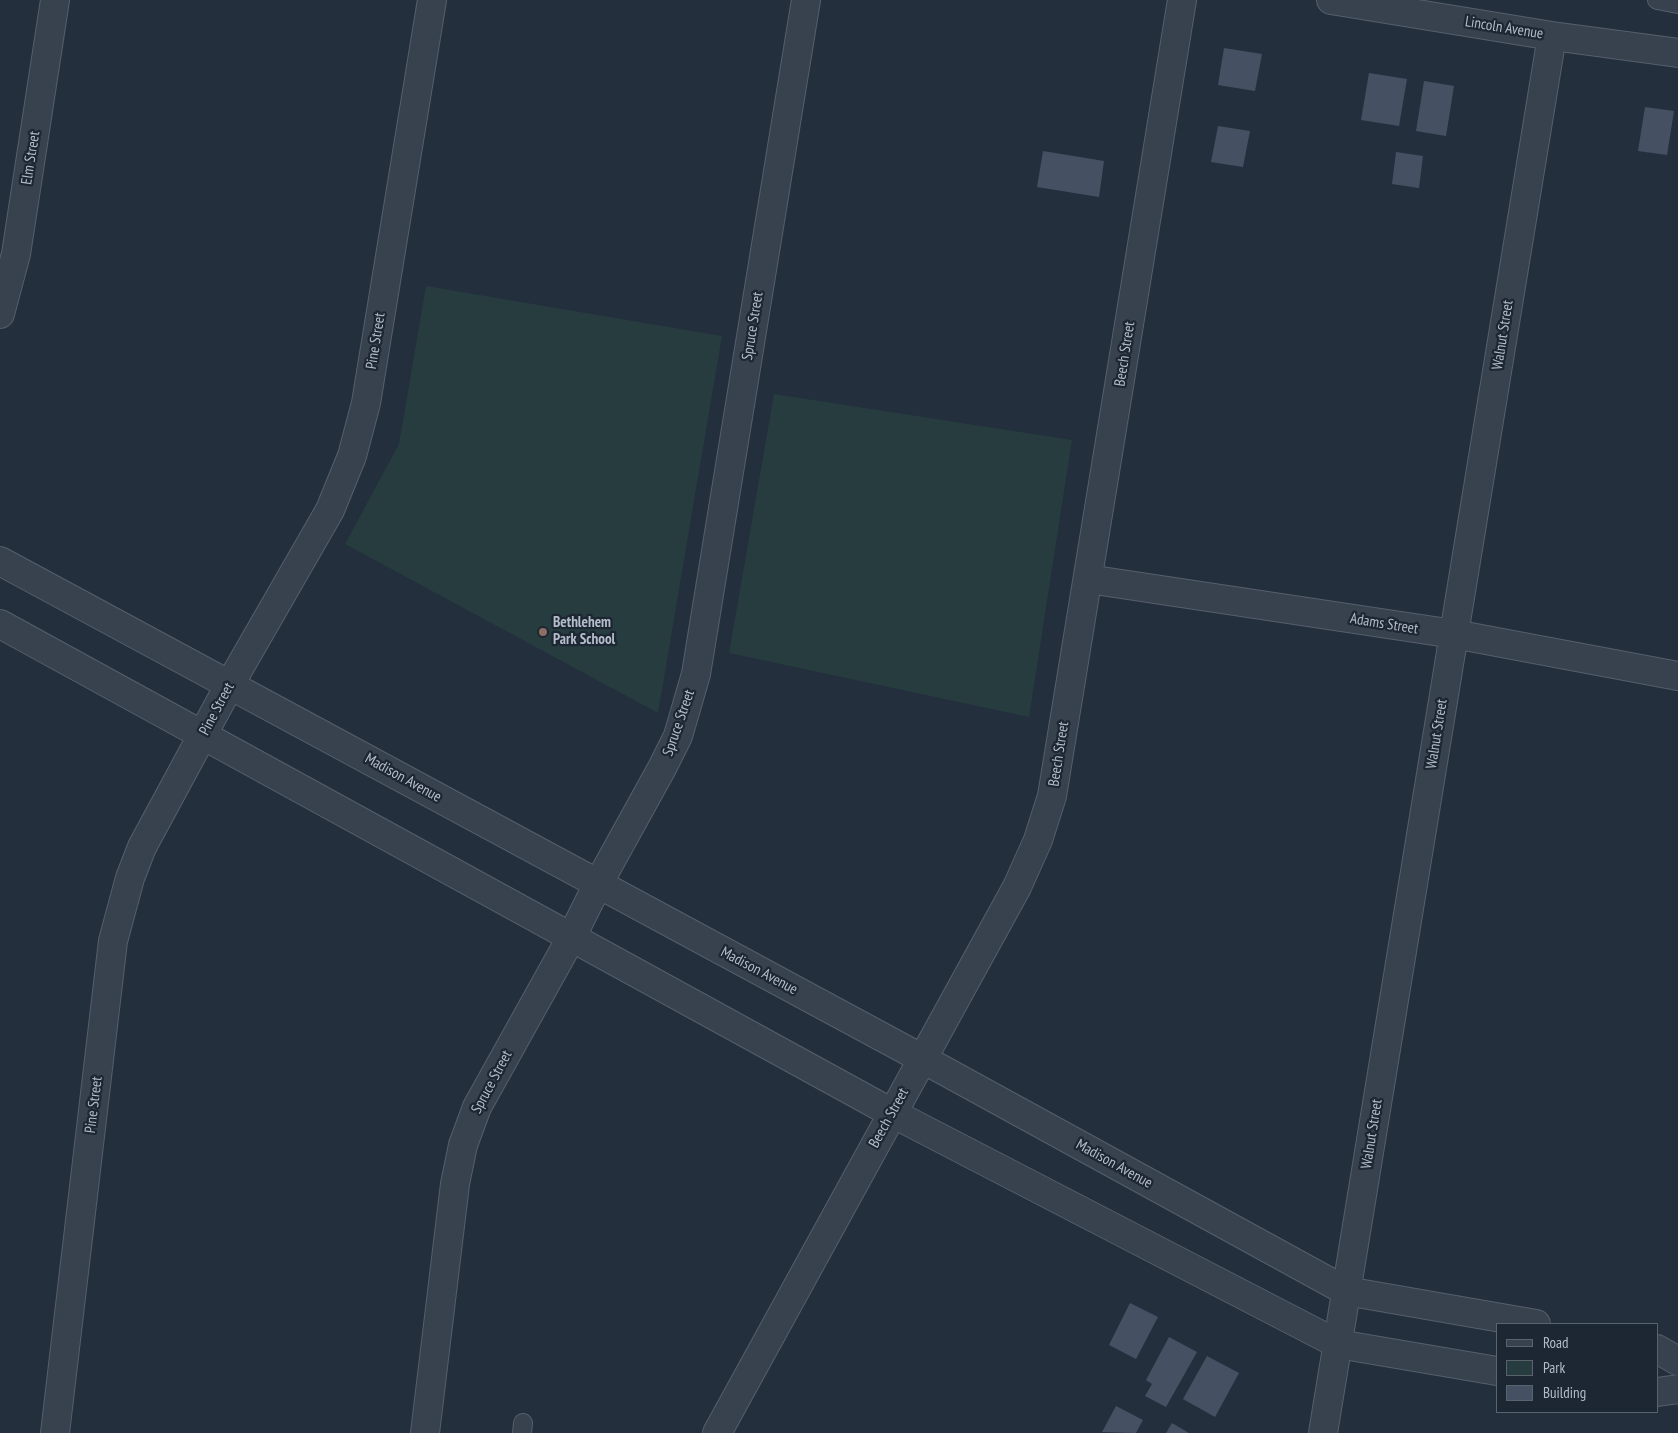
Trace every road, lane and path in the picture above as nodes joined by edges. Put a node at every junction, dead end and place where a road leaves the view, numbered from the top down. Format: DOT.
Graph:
graph roads {
  1 [pos="55,0"];
  2 [pos="432,0"];
  3 [pos="806,0"];
  4 [pos="1182,0"];
  5 [pos="1331,0"];
  6 [pos="1657,0"];
  7 [pos="1678,4"];
  8 [pos="1552,36"];
  9 [pos="1678,53"];
  10 [pos="0,314"];
  11 [pos="0,561"];
  12 [pos="1088,579"];
  13 [pos="0,624"];
  14 [pos="1454,634"];
  15 [pos="1678,676"];
  16 [pos="230,684"];
  17 [pos="203,736"];
  18 [pos="598,884"];
  19 [pos="571,938"];
  20 [pos="921,1058"];
  21 [pos="892,1113"];
  22 [pos="1346,1292"];
  23 [pos="1530,1323"];
  24 [pos="1338,1344"];
  25 [pos="1658,1350"];
  26 [pos="1678,1361"];
  27 [pos="1496,1371"];
  28 [pos="1678,1389"];
  29 [pos="1658,1392"];
  30 [pos="55,1433"];
  31 [pos="425,1433"];
  32 [pos="717,1433"];
  33 [pos="1323,1433"];
  1 -- 10 [label="street, Elm Street"];
  2 -- 16 [label="street, Pine Street"];
  3 -- 18 [label="street, Spruce Street"];
  4 -- 12 [label="street, Beech Street"];
  5 -- 8 [label="street, Lincoln Avenue"];
  6 -- 7 [label="lane"];
  8 -- 9 [label="street, Lincoln Avenue"];
  8 -- 14 [label="street, Walnut Street"];
  11 -- 16 [label="street, Madison Avenue"];
  12 -- 14 [label="street, Adams Street"];
  12 -- 20 [label="street, Beech Street"];
  13 -- 17 [label="street"];
  14 -- 15 [label="street, Adams Street"];
  14 -- 22 [label="street, Walnut Street"];
  16 -- 17 [label="street, Pine Street"];
  16 -- 18 [label="street, Madison Avenue"];
  17 -- 19 [label="street"];
  17 -- 30 [label="street, Pine Street"];
  18 -- 19 [label="street, Spruce Street"];
  18 -- 20 [label="street, Madison Avenue"];
  19 -- 21 [label="street"];
  19 -- 31 [label="street, Spruce Street"];
  20 -- 21 [label="street, Beech Street"];
  20 -- 22 [label="street, Madison Avenue"];
  21 -- 24 [label="street"];
  21 -- 32 [label="street, Beech Street"];
  22 -- 23 [label="street, Madison Avenue"];
  22 -- 24 [label="street, Walnut Street"];
  24 -- 27 [label="street"];
  24 -- 33 [label="street, Walnut Street"];
  25 -- 26 [label="street"];
  28 -- 29 [label="street"];
}
